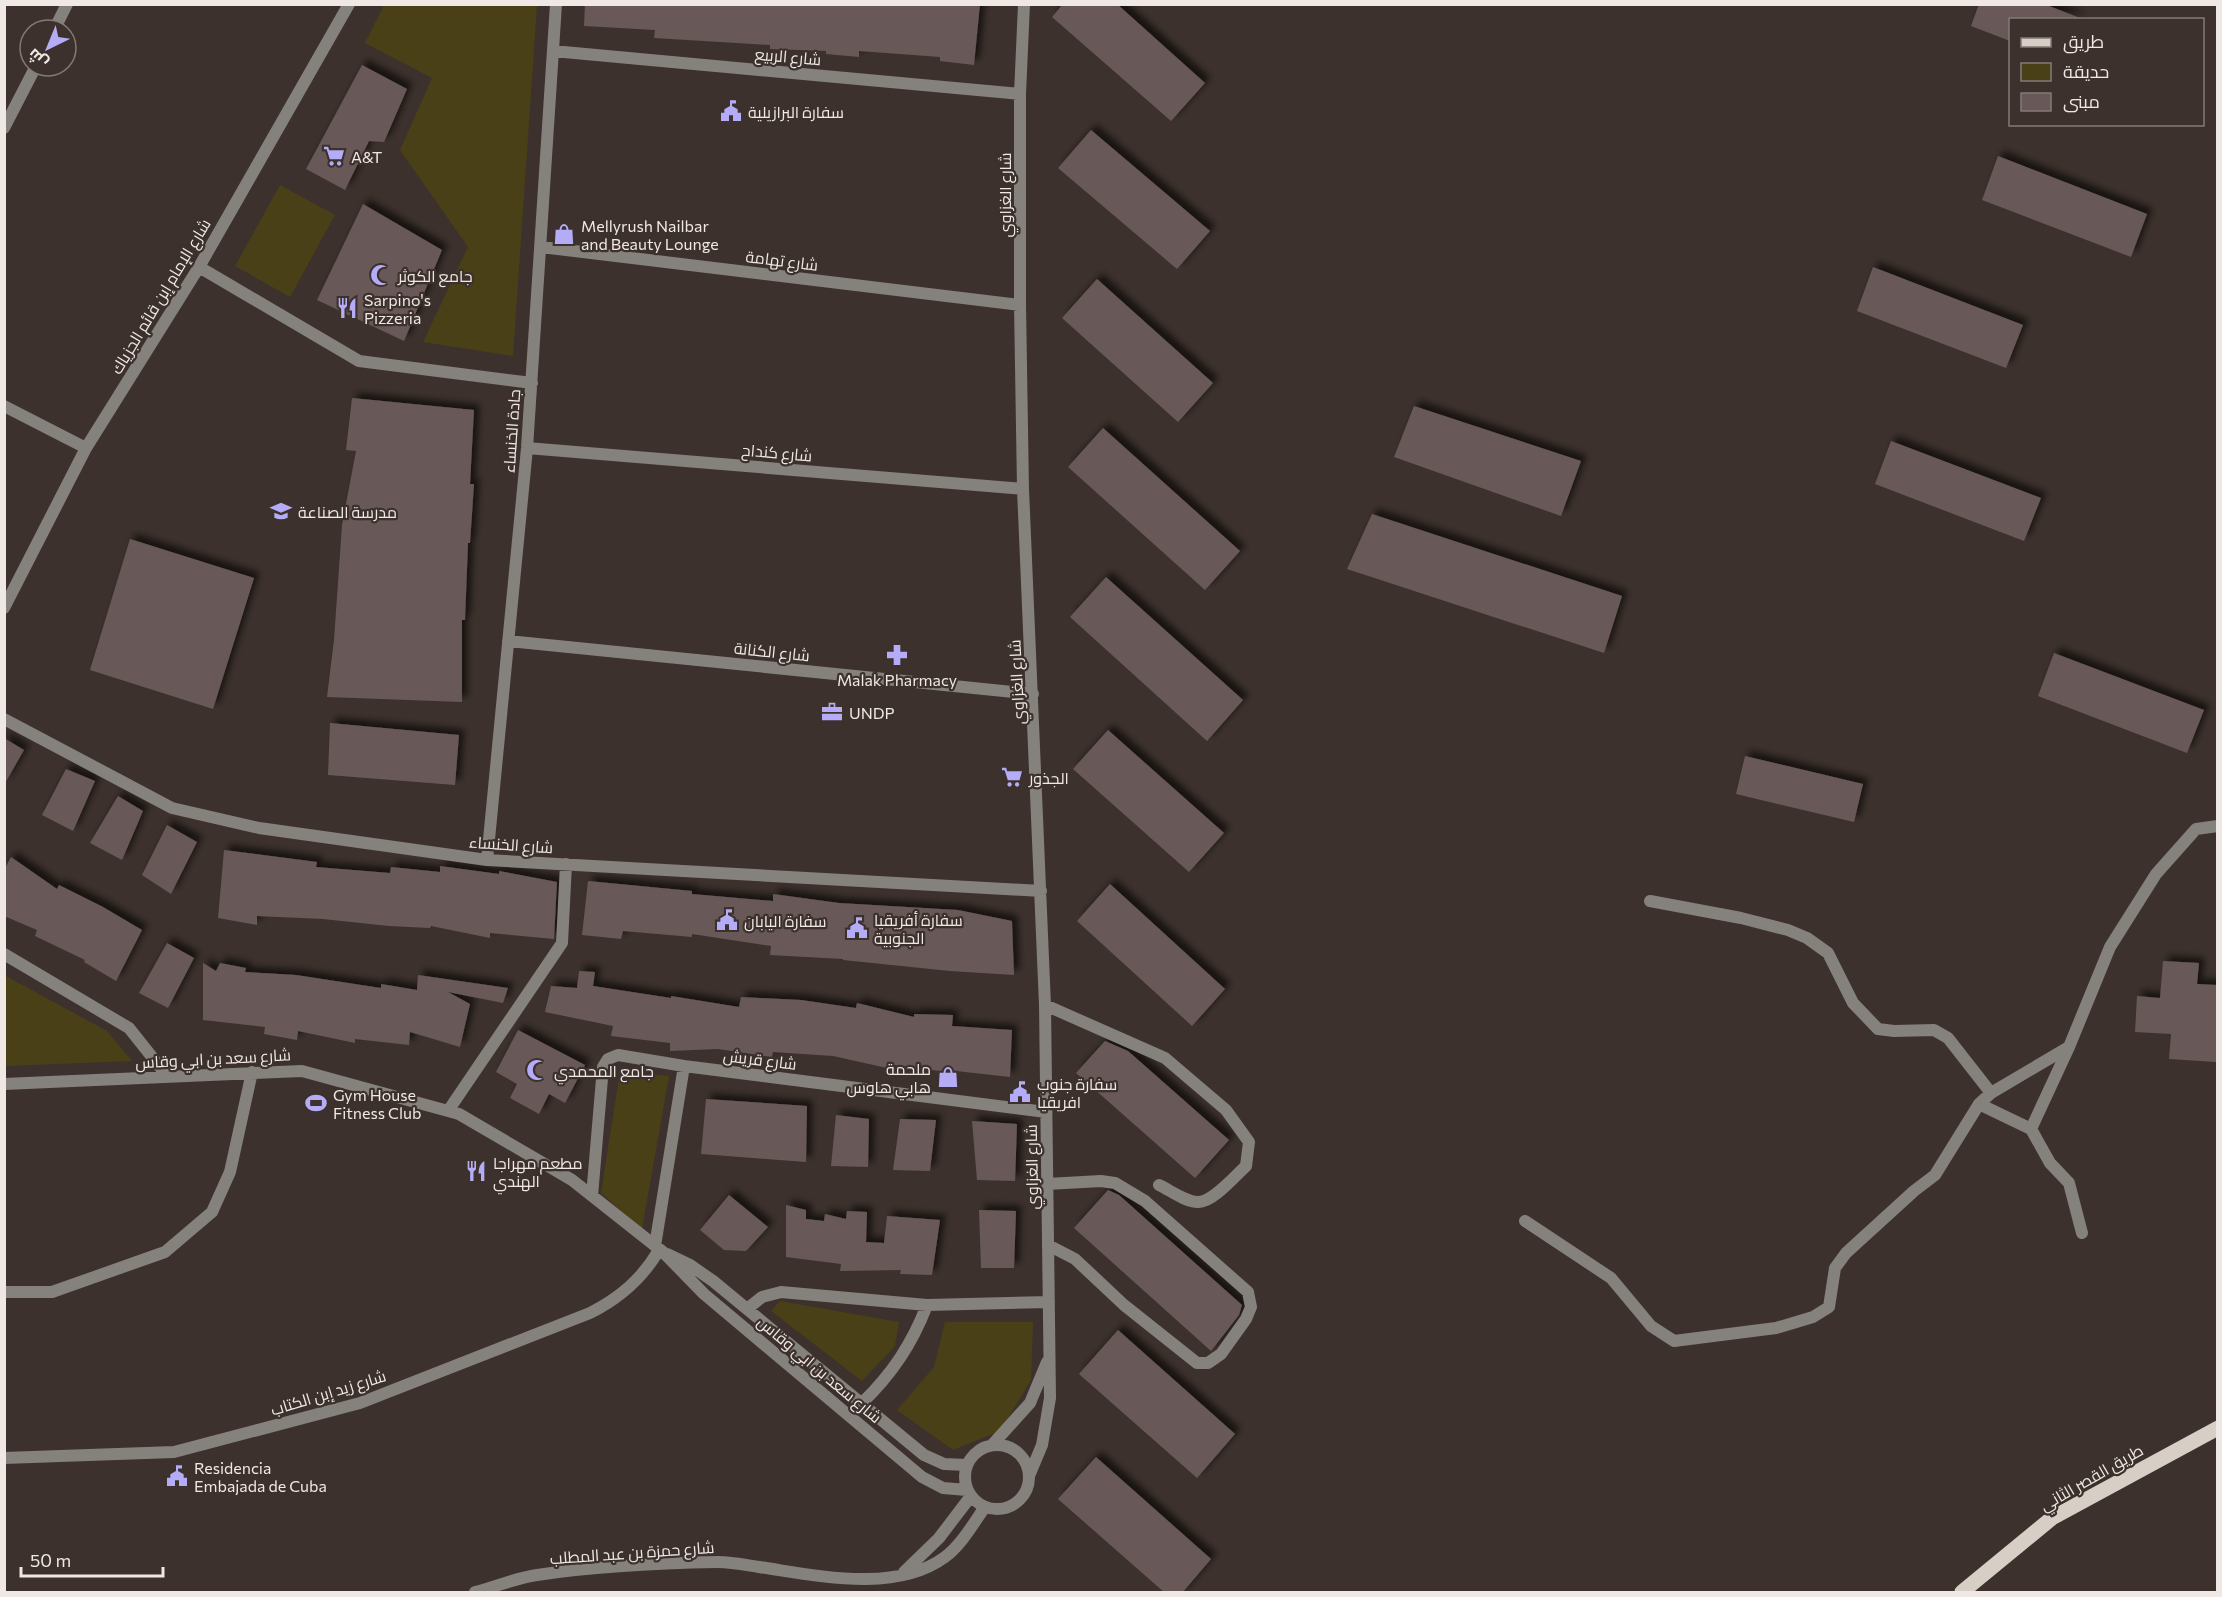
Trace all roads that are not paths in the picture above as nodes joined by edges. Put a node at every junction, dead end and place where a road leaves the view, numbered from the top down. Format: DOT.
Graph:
graph roads {
  1 [pos="67,4"];
  2 [pos="350,4"];
  3 [pos="556,4"];
  4 [pos="1024,4"];
  5 [pos="60,18"];
  6 [pos="553,51"];
  7 [pos="30,78"];
  8 [pos="1020,94"];
  9 [pos="4,128"];
  10 [pos="541,247"];
  11 [pos="199,267"];
  12 [pos="1020,306"];
  13 [pos="532,383"];
  14 [pos="4,406"];
  15 [pos="86,448"];
  16 [pos="528,448"];
  17 [pos="1023,489"];
  18 [pos="4,608"];
  19 [pos="508,641"];
  20 [pos="1033,694"];
  21 [pos="4,718"];
  22 [pos="2217,826"];
  23 [pos="487,860"];
  24 [pos="566,864"];
  25 [pos="1041,891"];
  26 [pos="1650,901"];
  27 [pos="4,954"];
  28 [pos="1044,1005"];
  29 [pos="2068,1047"];
  30 [pos="684,1066"];
  31 [pos="252,1072"];
  32 [pos="168,1077"];
  33 [pos="4,1084"];
  34 [pos="1991,1093"];
  35 [pos="1980,1104"];
  36 [pos="448,1111"];
  37 [pos="1046,1112"];
  38 [pos="2031,1128"];
  39 [pos="1047,1184"];
  40 [pos="1159,1185"];
  41 [pos="592,1196"];
  42 [pos="1525,1221"];
  43 [pos="2082,1233"];
  44 [pos="1048,1245"];
  45 [pos="659,1249"];
  46 [pos="4,1292"];
  47 [pos="1049,1302"];
  48 [pos="927,1305"];
  49 [pos="747,1309"];
  50 [pos="1049,1358"];
  51 [pos="862,1403"];
  52 [pos="2217,1428"];
  53 [pos="992,1445"];
  54 [pos="4,1458"];
  55 [pos="967,1465"];
  56 [pos="1029,1476"];
  57 [pos="969,1493"];
  58 [pos="985,1507"];
  59 [pos="901,1575"];
  60 [pos="475,1593"];
  61 [pos="1962,1593"];
  1 -- 5 [label="street"];
  2 -- 11 [label="street, شارع الإمام إبن قائم الجزياك"];
  3 -- 6 [label="street, جادة الخنساء"];
  4 -- 8 [label="street, شارع الغزاوي"];
  6 -- 8 [label="street, شارع الربيع"];
  6 -- 10 [label="street, جادة الخنساء"];
  7 -- 9 [label="street"];
  8 -- 12 [label="street, شارع الغزاوي"];
  10 -- 12 [label="street, شارع تهامة"];
  10 -- 13 [label="street, جادة الخنساء"];
  11 -- 13 [label="street"];
  11 -- 15 [label="street, شارع الإمام إبن قائم الجزياك"];
  12 -- 17 [label="street, شارع الغزاوي"];
  13 -- 16 [label="street, جادة الخنساء"];
  14 -- 15 [label="street"];
  15 -- 18 [label="street, شارع الإمام إبن قائم الجزياك"];
  16 -- 17 [label="street, شارع كنداح"];
  16 -- 19 [label="street, جادة الخنساء"];
  17 -- 20 [label="street, شارع الغزاوي"];
  19 -- 20 [label="street, شارع الكنانة"];
  19 -- 23 [label="street, جادة الخنساء"];
  20 -- 25 [label="street, شارع الغزاوي"];
  21 -- 23 [label="street, شارع الخنساء"];
  22 -- 29 [label="street"];
  23 -- 24 [label="street, شارع الخنساء"];
  24 -- 25 [label="street, شارع الخنساء"];
  24 -- 36 [label="street"];
  25 -- 28 [label="street, شارع الغزاوي"];
  26 -- 34 [label="street"];
  27 -- 32 [label="street"];
  28 -- 37 [label="street, شارع الغزاوي"];
  28 -- 40 [label="street"];
  29 -- 34 [label="street"];
  29 -- 38 [label="street"];
  30 -- 37 [label="street, شارع قريش"];
  30 -- 41 [label="street, شارع قريش"];
  30 -- 45 [label="street"];
  31 -- 32 [label="street, شارع سعد بن ابي وقاس"];
  31 -- 36 [label="street, شارع سعد بن ابي وقاس"];
  31 -- 46 [label="street"];
  32 -- 33 [label="street, شارع سعد بن ابي وقاس"];
  34 -- 35 [label="street"];
  35 -- 38 [label="street"];
  35 -- 42 [label="street"];
  36 -- 41 [label="street, شارع سعد بن ابي وقاس"];
  37 -- 39 [label="street, شارع الغزاوي"];
  38 -- 43 [label="street"];
  39 -- 44 [label="street, شارع الغزاوي"];
  39 -- 44 [label="street"];
  41 -- 45 [label="street, شارع سعد بن ابي وقاس"];
  44 -- 47 [label="street, شارع الغزاوي"];
  45 -- 49 [label="street, شارع سعد بن ابي وقاس"];
  45 -- 54 [label="street, شارع زيد إبن الكتاب"];
  45 -- 57 [label="street, شارع سعد بن ابي وقاس"];
  47 -- 48 [label="street"];
  47 -- 50 [label="street, شارع الغزاوي"];
  48 -- 49 [label="street"];
  48 -- 51 [label="street"];
  49 -- 51 [label="street, شارع سعد بن ابي وقاس"];
  50 -- 53 [label="street, شارع الغزاوي"];
  50 -- 56 [label="street, شارع الغزاوي"];
  51 -- 55 [label="street, شارع سعد بن ابي وقاس"];
  52 -- 61 [label="main road, طريق القصر الثاني"];
  53 -- 55 [label="street"];
  53 -- 56 [label="street"];
  55 -- 57 [label="street"];
  56 -- 58 [label="street"];
  57 -- 58 [label="street"];
  57 -- 59 [label="street"];
  58 -- 59 [label="street, شارع حمزة بن عبد المطلب"];
  59 -- 60 [label="street, شارع حمزة بن عبد المطلب"];
}
